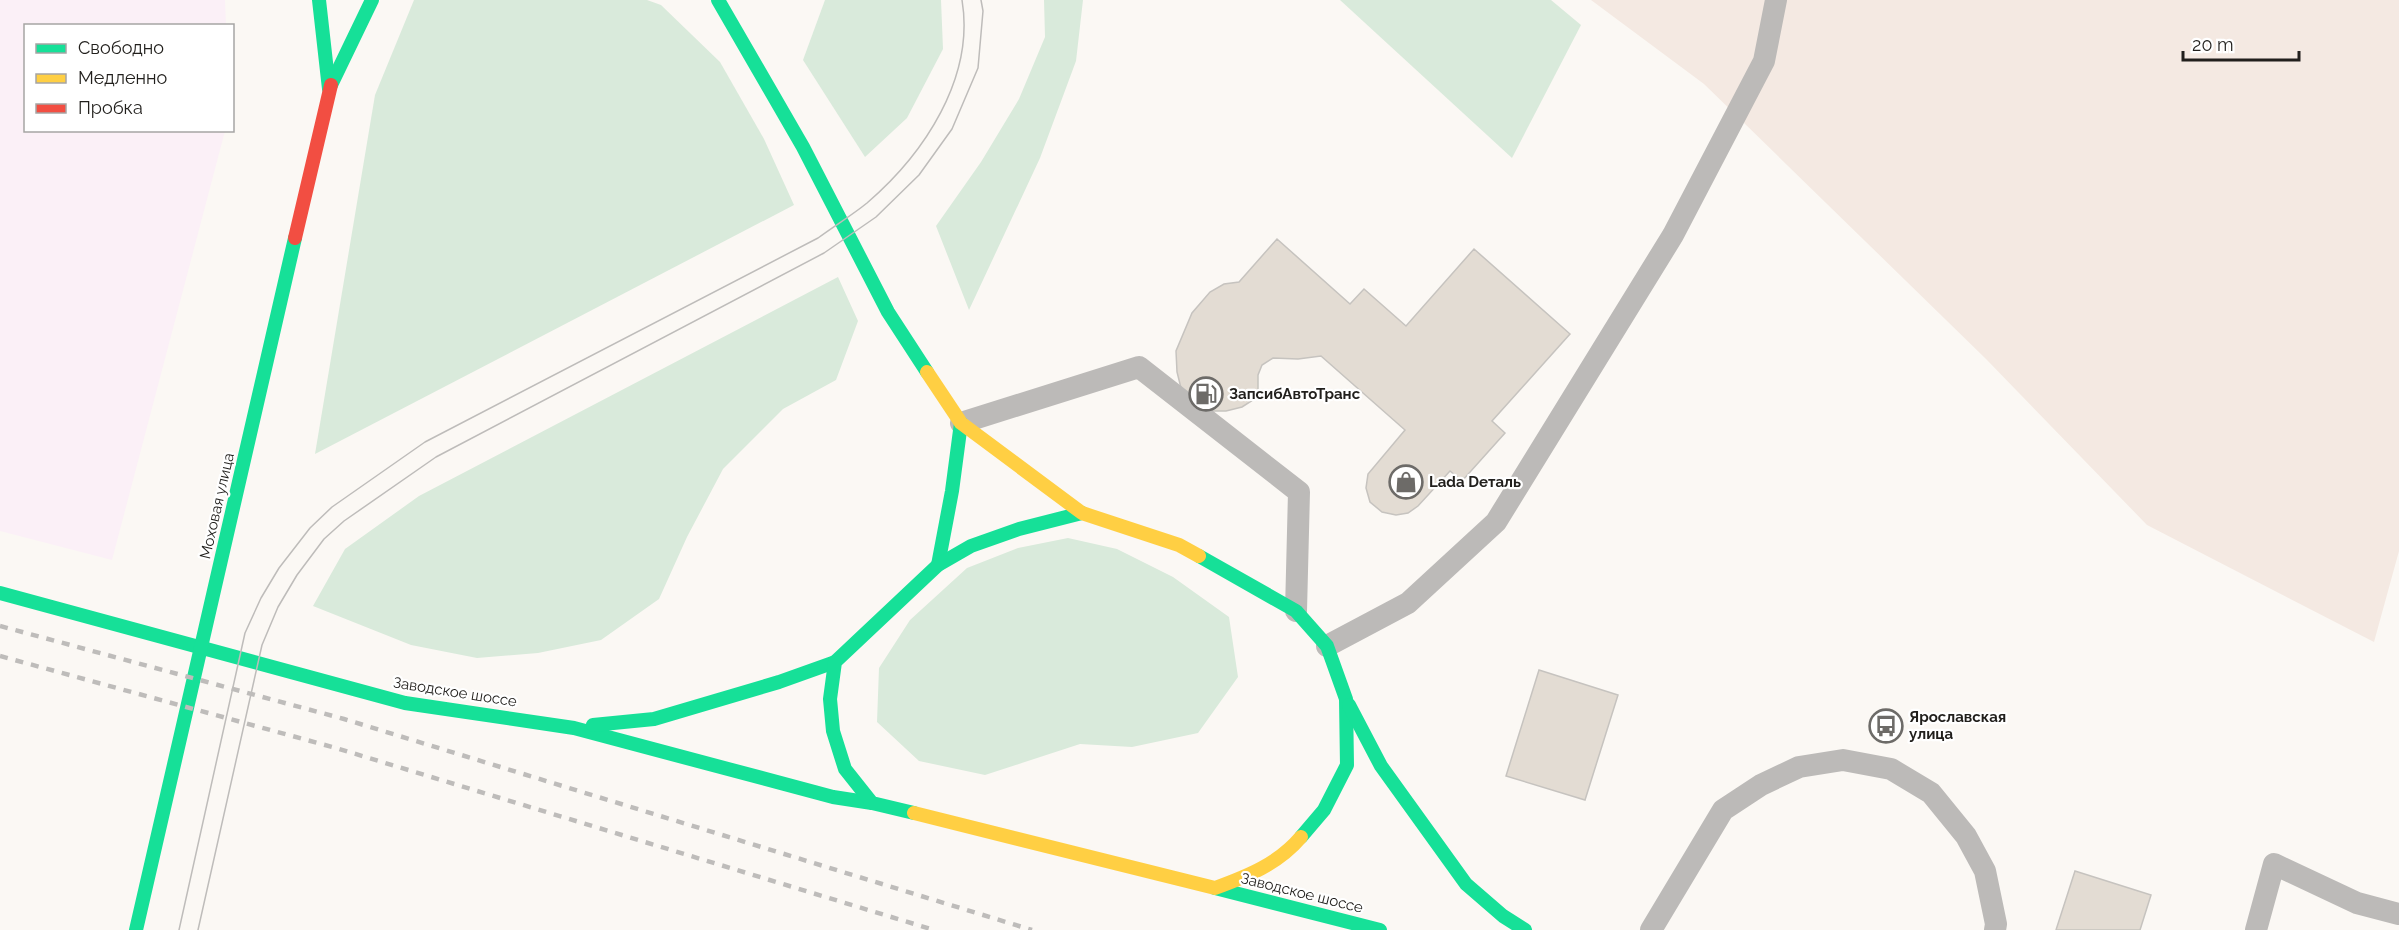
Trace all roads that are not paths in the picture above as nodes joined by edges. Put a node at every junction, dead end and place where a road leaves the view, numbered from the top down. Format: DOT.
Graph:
graph roads {
  1 [pos="319,0"];
  2 [pos="372,0"];
  3 [pos="718,0"];
  4 [pos="1776,0"];
  5 [pos="329,89"];
  6 [pos="961,423"];
  7 [pos="1082,513"];
  8 [pos="938,565"];
  9 [pos="0,593"];
  10 [pos="1296,611"];
  11 [pos="1327,646"];
  12 [pos="835,662"];
  13 [pos="1346,699"];
  14 [pos="574,728"];
  15 [pos="872,803"];
  16 [pos="1215,888"];
  17 [pos="2399,914"];
  18 [pos="136,930"];
  19 [pos="1380,930"];
  20 [pos="1525,930"];
  21 [pos="1651,930"];
  22 [pos="1995,930"];
  23 [pos="2256,930"];
  1 -- 5 [label="main road"];
  2 -- 5 [label="main road"];
  3 -- 6 [label="main road"];
  4 -- 11 [label="lane"];
  5 -- 18 [label="main road, Моховая улица"];
  6 -- 7 [label="main road"];
  6 -- 8 [label="main road"];
  6 -- 10 [label="lane"];
  7 -- 8 [label="main road"];
  7 -- 10 [label="main road"];
  8 -- 12 [label="main road"];
  9 -- 14 [label="main road, Заводское шоссе"];
  10 -- 11 [label="main road"];
  11 -- 13 [label="main road"];
  12 -- 14 [label="main road"];
  12 -- 15 [label="main road"];
  13 -- 16 [label="main road"];
  13 -- 20 [label="main road"];
  14 -- 15 [label="main road, Заводское шоссе"];
  15 -- 16 [label="main road, Заводское шоссе"];
  16 -- 19 [label="main road, Заводское шоссе"];
  17 -- 23 [label="lane"];
  21 -- 22 [label="lane"];
}
